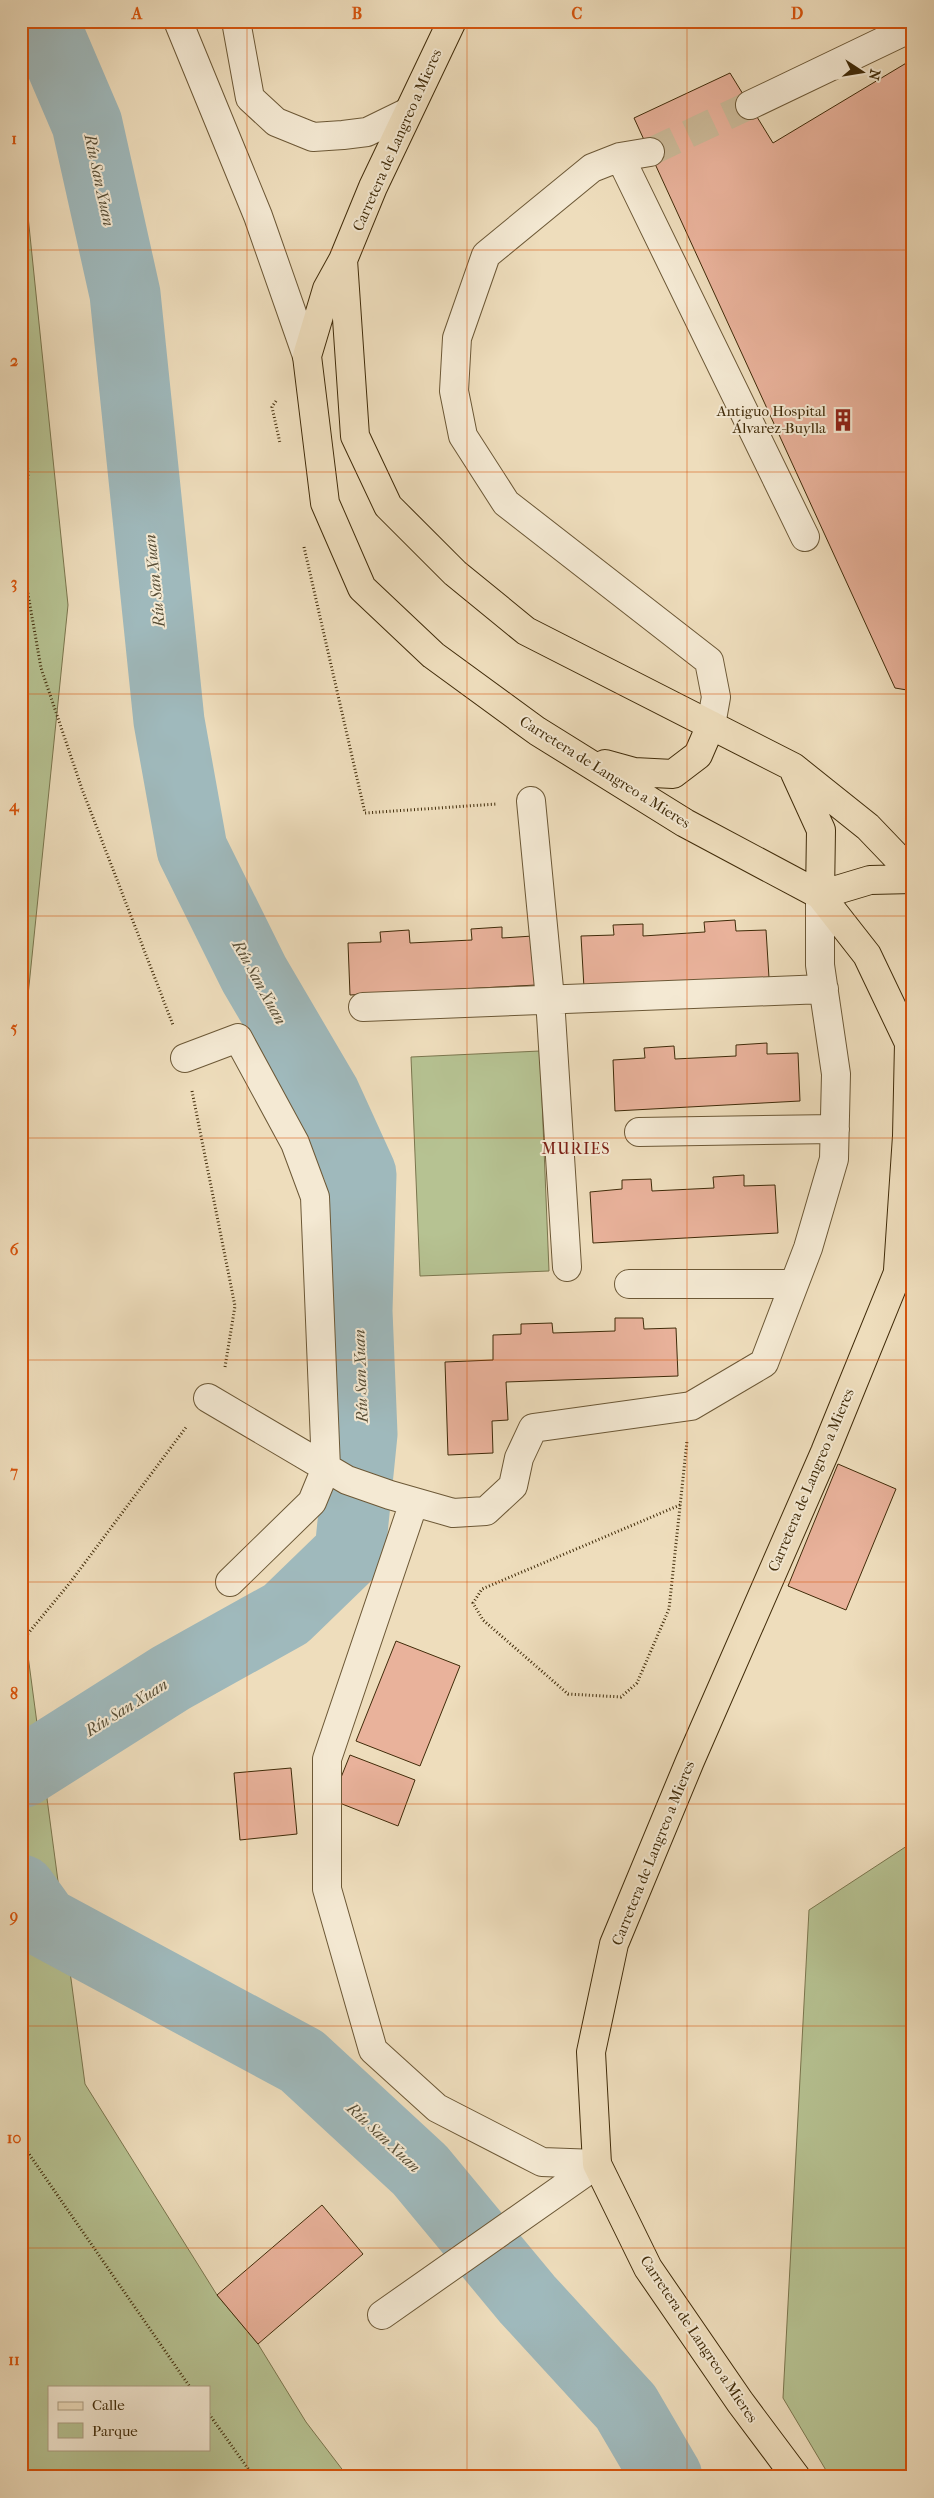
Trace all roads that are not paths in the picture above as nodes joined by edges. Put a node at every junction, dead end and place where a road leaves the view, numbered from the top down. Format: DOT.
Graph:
graph roads {
  1 [pos="178,21"];
  2 [pos="236,21"];
  3 [pos="452,21"];
  4 [pos="913,27"];
  5 [pos="750,105"];
  6 [pos="408,112"];
  7 [pos="650,152"];
  8 [pos="620,157"];
  9 [pos="343,260"];
  10 [pos="308,356"];
  11 [pos="805,538"];
  12 [pos="711,725"];
  13 [pos="575,755"];
  14 [pos="793,767"];
  15 [pos="531,801"];
  16 [pos="913,874"];
  17 [pos="913,878"];
  18 [pos="820,895"];
  19 [pos="824,989"];
  20 [pos="550,1000"];
  21 [pos="363,1007"];
  22 [pos="185,1058"];
  23 [pos="835,1129"];
  24 [pos="639,1132"];
  25 [pos="913,1238"];
  26 [pos="567,1267"];
  27 [pos="898,1270"];
  28 [pos="629,1284"];
  29 [pos="794,1284"];
  30 [pos="208,1398"];
  31 [pos="336,1474"];
  32 [pos="402,1499"];
  33 [pos="230,1582"];
  34 [pos="597,2164"];
  35 [pos="382,2315"];
  36 [pos="796,2477"];
  1 -- 10 [label="street"];
  2 -- 6 [label="street"];
  3 -- 6 [label="main road, Carretera de Langreo a Mieres"];
  4 -- 5 [label="street"];
  6 -- 9 [label="main road, Carretera de Langreo a Mieres"];
  7 -- 8 [label="street"];
  8 -- 11 [label="street"];
  8 -- 12 [label="street"];
  9 -- 10 [label="main road, Carretera de Langreo a Mieres"];
  9 -- 12 [label="main road, Carretera de Langreo a Mieres"];
  10 -- 13 [label="main road, Carretera de Langreo a Mieres"];
  12 -- 13 [label="main road"];
  12 -- 14 [label="main road, Carretera de Langreo a Mieres"];
  13 -- 18 [label="main road, Carretera de Langreo a Mieres"];
  14 -- 16 [label="main road, Carretera de Langreo a Mieres"];
  14 -- 18 [label="main road"];
  15 -- 20 [label="street"];
  17 -- 18 [label="main road"];
  18 -- 19 [label="street"];
  18 -- 27 [label="main road, Carretera de Langreo a Mieres"];
  19 -- 20 [label="street"];
  19 -- 23 [label="street"];
  20 -- 21 [label="street"];
  20 -- 26 [label="street"];
  22 -- 31 [label="street"];
  23 -- 24 [label="street"];
  23 -- 29 [label="street"];
  25 -- 27 [label="main road, Carretera de Langreo a Mieres"];
  27 -- 34 [label="main road, Carretera de Langreo a Mieres"];
  28 -- 29 [label="street"];
  29 -- 32 [label="street"];
  30 -- 31 [label="street"];
  31 -- 32 [label="street"];
  31 -- 33 [label="street"];
  32 -- 34 [label="street"];
  34 -- 35 [label="street"];
  34 -- 36 [label="main road, Carretera de Langreo a Mieres"];
}
